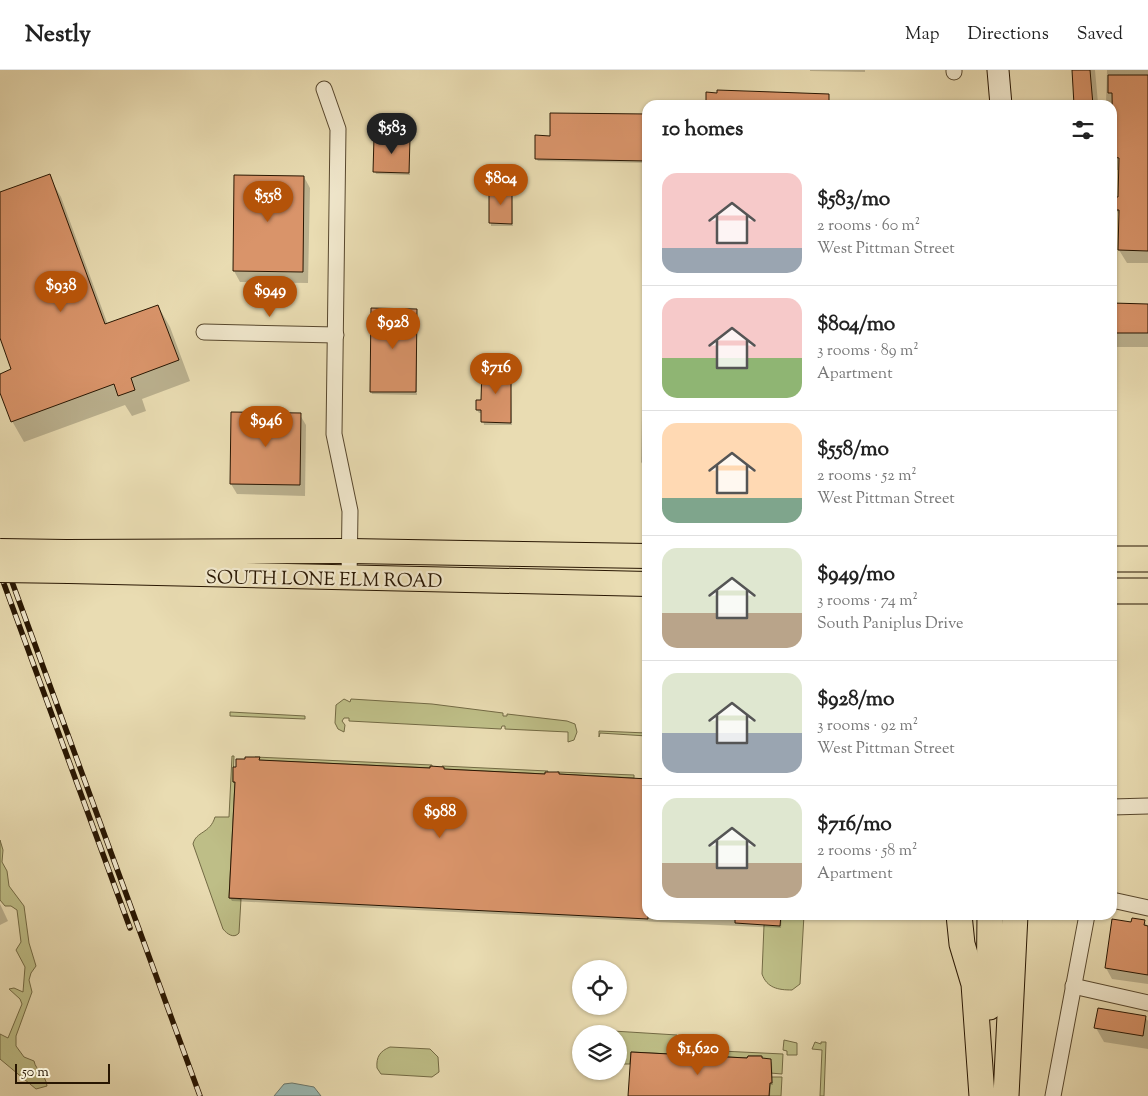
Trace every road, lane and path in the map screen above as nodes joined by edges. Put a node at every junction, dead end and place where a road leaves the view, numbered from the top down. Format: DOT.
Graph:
graph roads {
  1 [pos="998,70"];
  2 [pos="324,89"];
  3 [pos="1001,100"];
  4 [pos="204,332"];
  5 [pos="336,335"];
  6 [pos="0,551"];
  7 [pos="350,551"];
  8 [pos="642,556"];
  9 [pos="1117,558"];
  10 [pos="1148,559"];
  11 [pos="68,562"];
  12 [pos="0,570"];
  13 [pos="349,578"];
  14 [pos="642,584"];
  15 [pos="1117,590"];
  16 [pos="1148,591"];
  17 [pos="1148,806"];
  18 [pos="1117,807"];
  19 [pos="1117,901"];
  20 [pos="1148,908"];
  21 [pos="960,920"];
  22 [pos="974,920"];
  23 [pos="990,920"];
  24 [pos="1015,920"];
  25 [pos="1085,920"];
  26 [pos="990,976"];
  27 [pos="1073,986"];
  28 [pos="1148,1003"];
  29 [pos="1010,1018"];
  30 [pos="982,1096"];
  31 [pos="991,1096"];
  32 [pos="1006,1096"];
  33 [pos="1052,1096"];
  1 -- 3 [label="main road"];
  2 -- 5 [label="street"];
  4 -- 5 [label="street"];
  5 -- 7 [label="street"];
  6 -- 11 [label="main road, SOUTH LONE ELM ROAD, bridge"];
  7 -- 8 [label="main road, SOUTH LONE ELM ROAD"];
  7 -- 11 [label="main road, SOUTH LONE ELM ROAD"];
  7 -- 13 [label="street"];
  9 -- 10 [label="highway"];
  11 -- 12 [label="main road, SOUTH LONE ELM ROAD, bridge"];
  11 -- 13 [label="main road, SOUTH LONE ELM ROAD"];
  13 -- 14 [label="main road, SOUTH LONE ELM ROAD"];
  15 -- 16 [label="highway"];
  17 -- 18 [label="street"];
  19 -- 20 [label="street"];
  21 -- 30 [label="highway"];
  22 -- 26 [label="highway"];
  23 -- 26 [label="highway"];
  24 -- 29 [label="highway"];
  25 -- 27 [label="street"];
  26 -- 29 [label="highway"];
  26 -- 31 [label="highway"];
  27 -- 28 [label="street"];
  27 -- 33 [label="street"];
  29 -- 32 [label="highway"];
}
